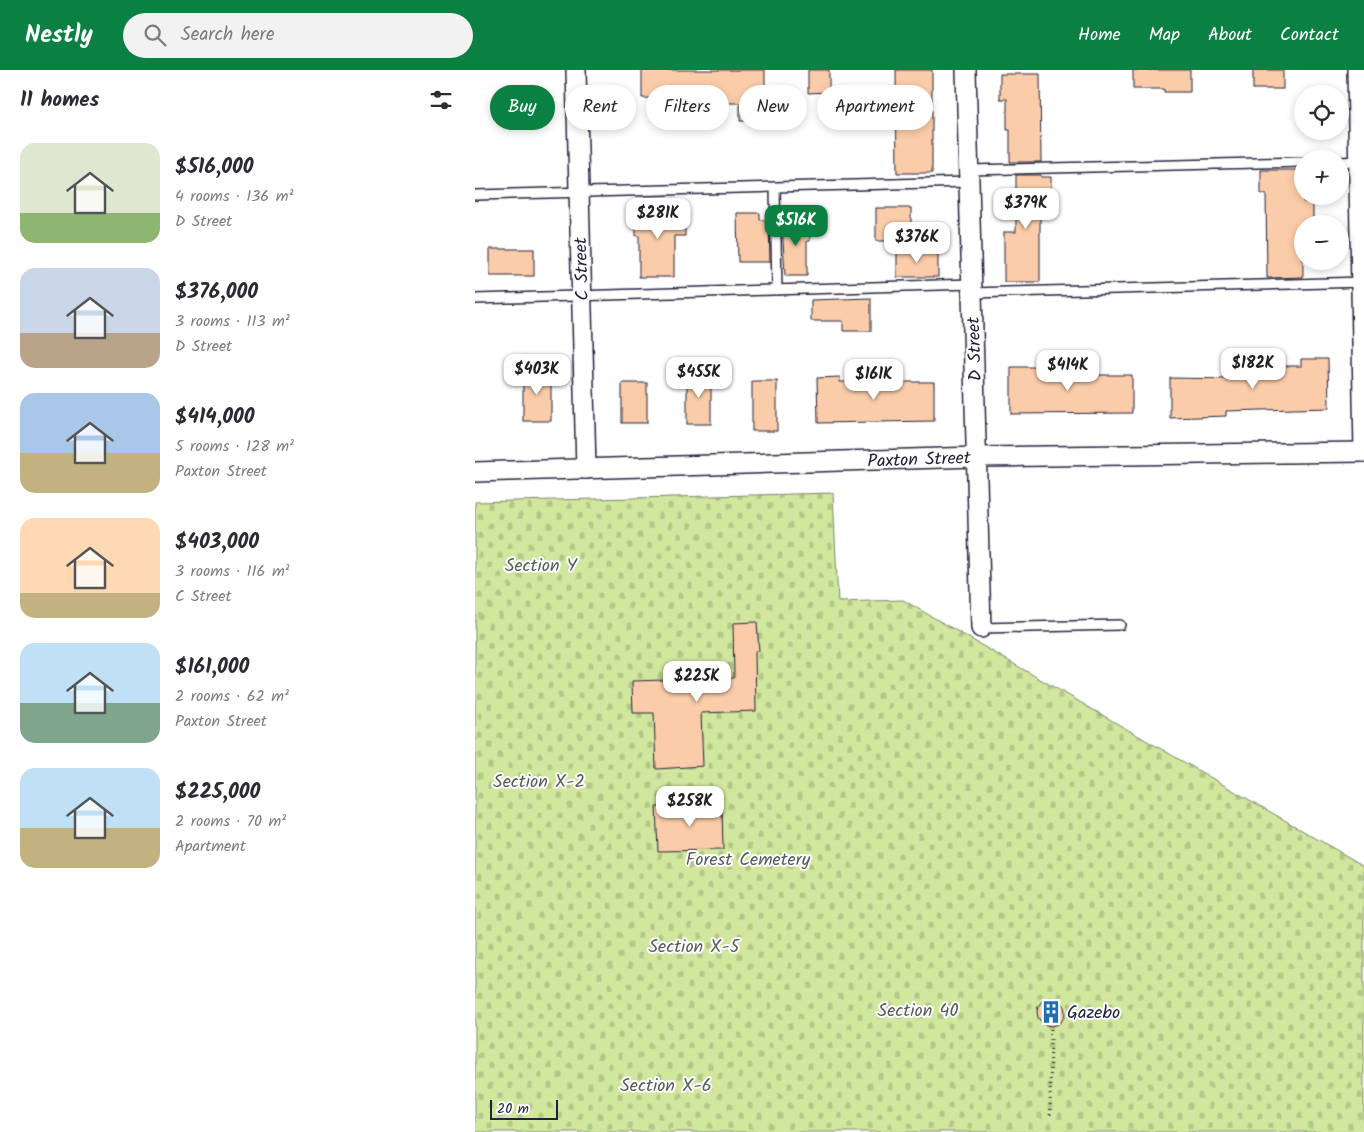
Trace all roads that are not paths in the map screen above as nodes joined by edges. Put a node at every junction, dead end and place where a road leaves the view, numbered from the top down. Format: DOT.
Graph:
graph roads {
  1 [pos="576,70"];
  2 [pos="966,70"];
  3 [pos="1357,70"];
  4 [pos="1294,162"];
  5 [pos="1355,162"];
  6 [pos="969,176"];
  7 [pos="775,188"];
  8 [pos="579,194"];
  9 [pos="475,196"];
  10 [pos="1362,282"];
  11 [pos="972,289"];
  12 [pos="777,290"];
  13 [pos="582,296"];
  14 [pos="475,299"];
  15 [pos="1364,452"];
  16 [pos="977,457"];
  17 [pos="587,469"];
  18 [pos="475,472"];
  19 [pos="1120,625"];
  20 [pos="981,628"];
  1 -- 8 [label="street, C Street"];
  2 -- 6 [label="street, D Street"];
  3 -- 5 [label="street"];
  4 -- 6 [label="lane"];
  5 -- 10 [label="street"];
  6 -- 7 [label="lane"];
  6 -- 11 [label="street, D Street"];
  7 -- 8 [label="lane"];
  7 -- 12 [label="lane"];
  8 -- 9 [label="lane"];
  8 -- 13 [label="street, C Street"];
  10 -- 11 [label="lane"];
  10 -- 15 [label="street"];
  11 -- 12 [label="lane"];
  11 -- 16 [label="street, D Street"];
  12 -- 13 [label="lane"];
  13 -- 14 [label="lane"];
  13 -- 17 [label="street, C Street"];
  15 -- 16 [label="street, Paxton Street"];
  16 -- 17 [label="street, Paxton Street"];
  16 -- 20 [label="street, D Street"];
  17 -- 18 [label="street, Paxton Street"];
  19 -- 20 [label="lane"];
}
